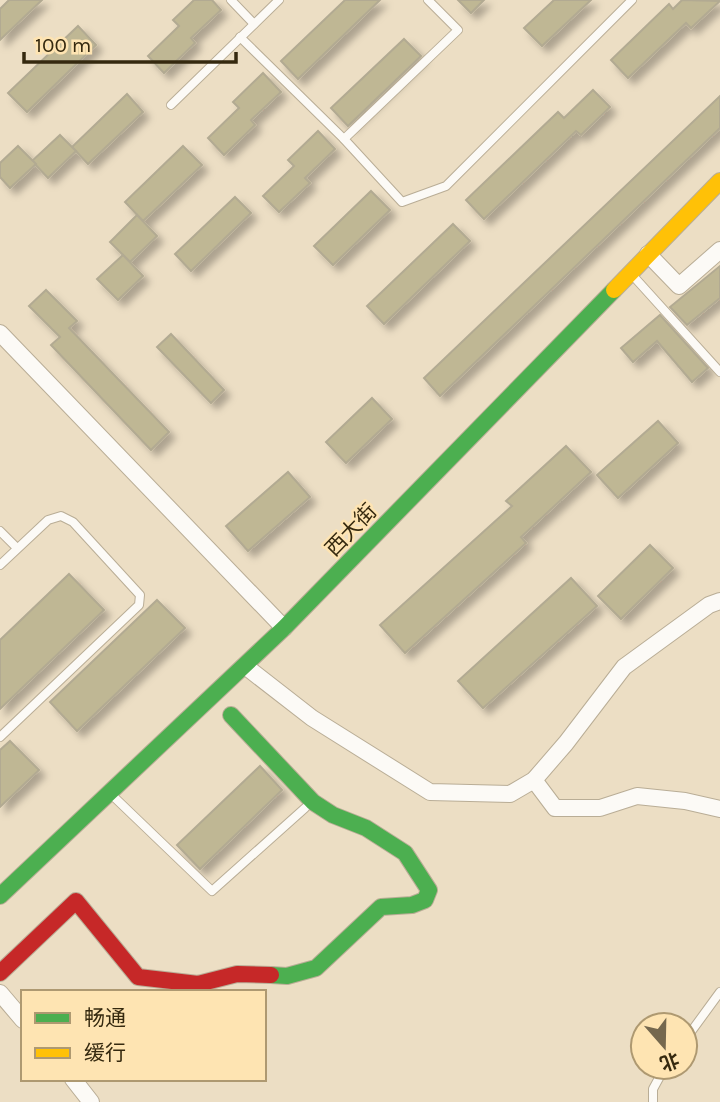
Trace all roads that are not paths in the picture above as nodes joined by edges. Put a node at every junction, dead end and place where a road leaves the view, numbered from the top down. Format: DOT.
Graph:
graph roads {
  1 [pos="231,0"];
  2 [pos="279,0"];
  3 [pos="428,0"];
  4 [pos="632,0"];
  5 [pos="254,24"];
  6 [pos="240,37"];
  7 [pos="171,105"];
  8 [pos="344,139"];
  9 [pos="720,181"];
  10 [pos="720,250"];
  11 [pos="648,254"];
  12 [pos="630,273"];
  13 [pos="0,332"];
  14 [pos="720,372"];
  15 [pos="0,531"];
  16 [pos="16,548"];
  17 [pos="0,565"];
  18 [pos="720,601"];
  19 [pos="284,628"];
  20 [pos="244,666"];
  21 [pos="231,715"];
  22 [pos="0,737"];
  23 [pos="534,780"];
  24 [pos="110,793"];
  25 [pos="305,808"];
  26 [pos="720,809"];
  27 [pos="0,896"];
  28 [pos="0,973"];
  29 [pos="720,992"];
  30 [pos="0,993"];
  31 [pos="21,1018"];
  32 [pos="699,1021"];
  33 [pos="75,1081"];
  34 [pos="657,1081"];
  35 [pos="91,1102"];
  36 [pos="653,1102"];
  1 -- 5 [label="lane"];
  2 -- 5 [label="lane"];
  3 -- 8 [label="lane"];
  4 -- 8 [label="lane"];
  5 -- 6 [label="lane"];
  6 -- 7 [label="lane"];
  6 -- 8 [label="lane"];
  9 -- 11 [label="main road, 西大街"];
  10 -- 11 [label="street"];
  11 -- 12 [label="main road, 西大街"];
  12 -- 14 [label="lane"];
  12 -- 19 [label="main road, 西大街"];
  13 -- 19 [label="street"];
  15 -- 16 [label="lane"];
  16 -- 17 [label="lane"];
  16 -- 22 [label="lane"];
  18 -- 23 [label="street"];
  19 -- 20 [label="main road, 西大街"];
  20 -- 23 [label="street"];
  20 -- 24 [label="main road, 西大街"];
  21 -- 28 [label="main road"];
  23 -- 26 [label="street"];
  24 -- 25 [label="lane"];
  24 -- 27 [label="main road, 西大街"];
  29 -- 32 [label="lane"];
  30 -- 31 [label="street"];
  33 -- 35 [label="street"];
  34 -- 36 [label="lane"];
}
